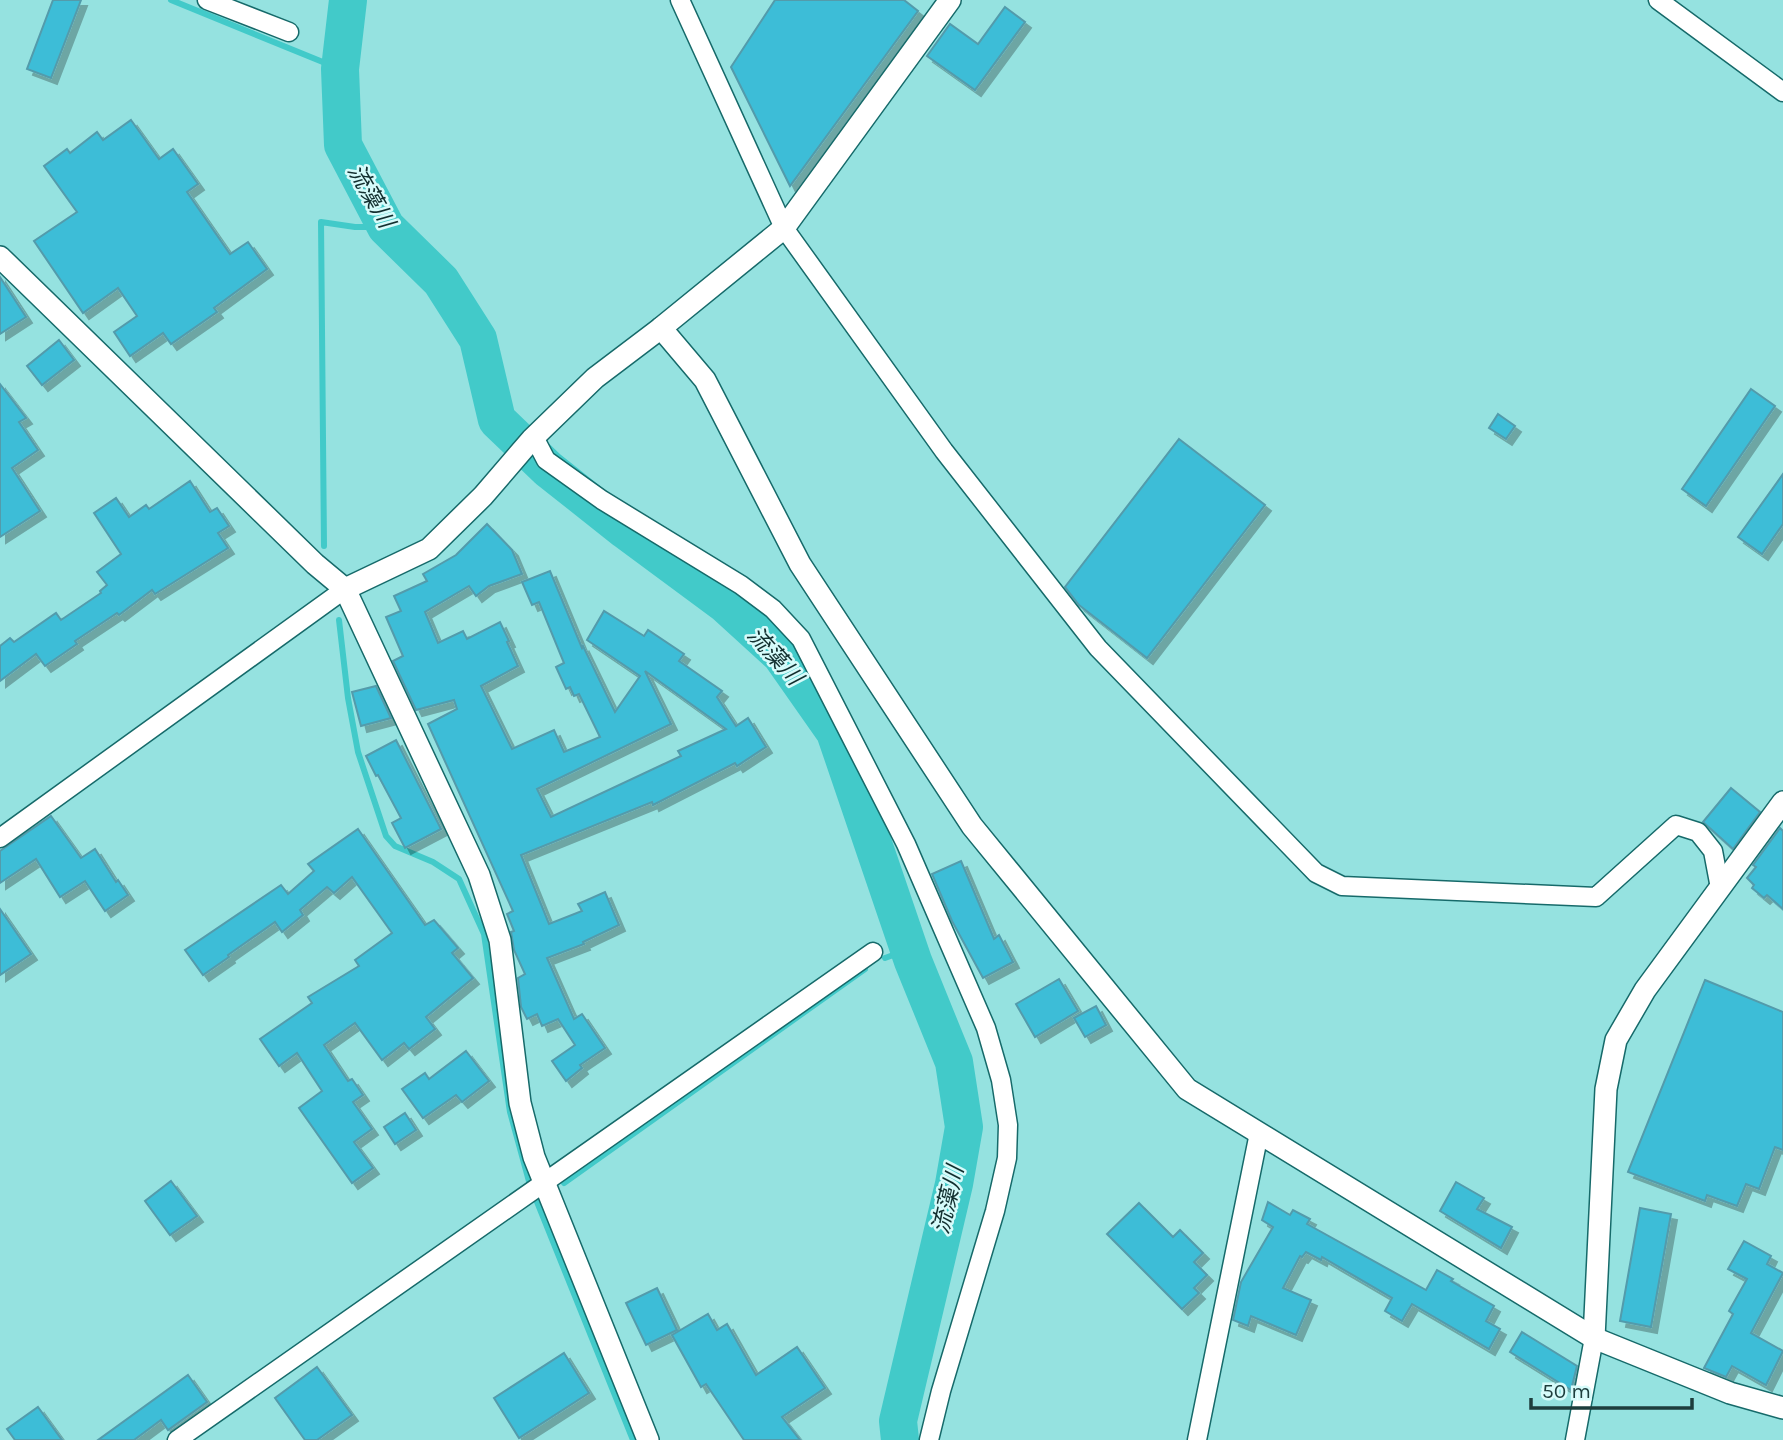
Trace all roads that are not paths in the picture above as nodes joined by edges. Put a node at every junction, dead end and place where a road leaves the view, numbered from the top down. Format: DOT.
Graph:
graph roads {
  1 [pos="207,0"];
  2 [pos="680,0"];
  3 [pos="950,0"];
  4 [pos="1658,0"];
  5 [pos="289,32"];
  6 [pos="1783,92"];
  7 [pos="784,228"];
  8 [pos="0,257"];
  9 [pos="661,328"];
  10 [pos="533,438"];
  11 [pos="345,589"];
  12 [pos="1783,802"];
  13 [pos="0,838"];
  14 [pos="1720,888"];
  15 [pos="873,952"];
  16 [pos="1259,1133"];
  17 [pos="534,1189"];
  18 [pos="1594,1338"];
  19 [pos="1783,1408"];
  20 [pos="177,1440"];
  21 [pos="648,1440"];
  22 [pos="929,1440"];
  23 [pos="1197,1440"];
  24 [pos="1575,1440"];
  1 -- 5 [label="street"];
  2 -- 7 [label="street"];
  3 -- 7 [label="street"];
  4 -- 6 [label="street"];
  7 -- 9 [label="street"];
  7 -- 14 [label="street"];
  8 -- 11 [label="street"];
  9 -- 10 [label="street"];
  9 -- 16 [label="street"];
  10 -- 11 [label="street"];
  10 -- 22 [label="street"];
  11 -- 13 [label="street"];
  11 -- 17 [label="street"];
  12 -- 14 [label="street"];
  14 -- 18 [label="street"];
  15 -- 17 [label="street"];
  16 -- 18 [label="street"];
  16 -- 23 [label="street"];
  17 -- 20 [label="street"];
  17 -- 21 [label="street"];
  18 -- 19 [label="street"];
  18 -- 24 [label="street"];
}
